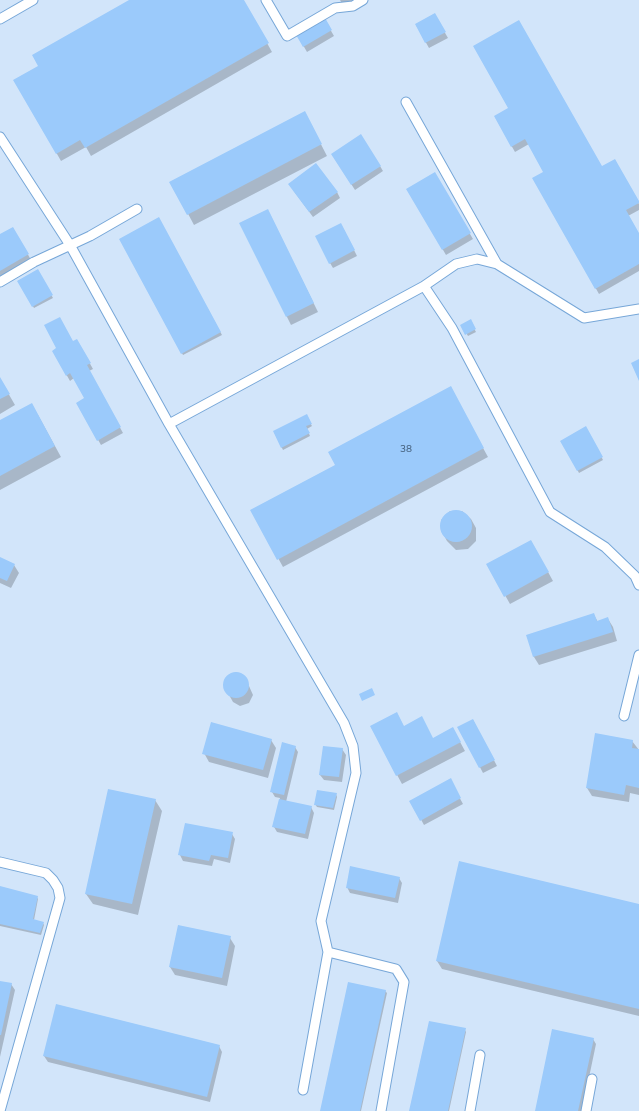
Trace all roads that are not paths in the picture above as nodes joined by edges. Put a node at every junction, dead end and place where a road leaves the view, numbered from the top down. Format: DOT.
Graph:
graph roads {
  1 [pos="33,0"];
  2 [pos="266,0"];
  3 [pos="363,0"];
  4 [pos="0,19"];
  5 [pos="406,102"];
  6 [pos="0,137"];
  7 [pos="137,209"];
  8 [pos="70,245"];
  9 [pos="497,264"];
  10 [pos="0,282"];
  11 [pos="424,286"];
  12 [pos="639,309"];
  13 [pos="169,424"];
  14 [pos="639,585"];
  15 [pos="639,655"];
  16 [pos="624,716"];
  17 [pos="0,862"];
  18 [pos="328,952"];
  19 [pos="480,1055"];
  20 [pos="592,1079"];
  21 [pos="303,1090"];
  22 [pos="0,1111"];
  23 [pos="381,1111"];
  24 [pos="470,1111"];
  25 [pos="586,1111"];
  1 -- 4 [label="lane"];
  2 -- 3 [label="lane"];
  5 -- 9 [label="lane"];
  6 -- 8 [label="lane"];
  7 -- 8 [label="lane"];
  8 -- 10 [label="lane"];
  8 -- 13 [label="lane"];
  9 -- 11 [label="lane"];
  9 -- 12 [label="lane"];
  11 -- 13 [label="lane"];
  11 -- 14 [label="lane"];
  13 -- 18 [label="lane"];
  15 -- 16 [label="lane"];
  17 -- 22 [label="lane"];
  18 -- 21 [label="lane"];
  18 -- 23 [label="lane"];
  19 -- 24 [label="lane"];
  20 -- 25 [label="lane"];
}
